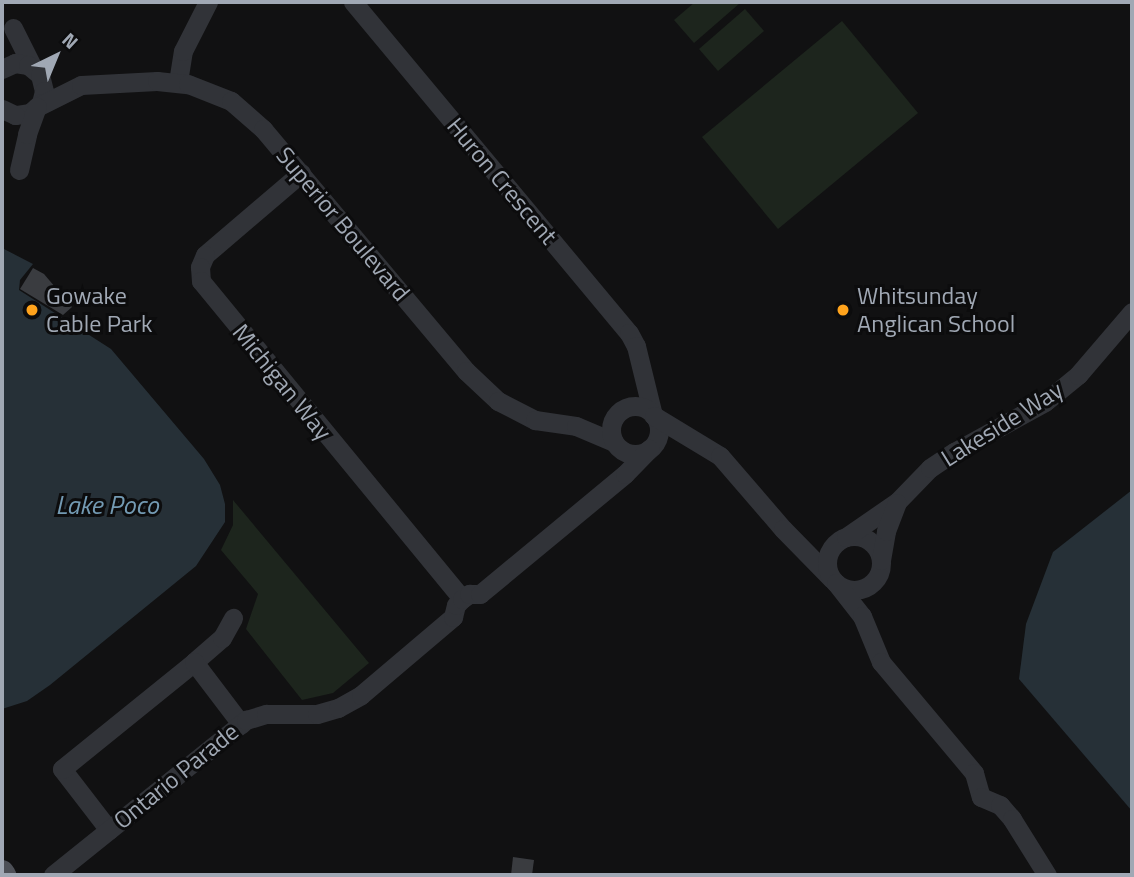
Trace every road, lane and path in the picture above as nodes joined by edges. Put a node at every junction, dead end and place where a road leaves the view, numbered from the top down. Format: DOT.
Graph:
graph roads {
  1 [pos="208,2"];
  2 [pos="353,2"];
  3 [pos="2,69"];
  4 [pos="35,70"];
  5 [pos="178,82"];
  6 [pos="83,85"];
  7 [pos="38,107"];
  8 [pos="4,111"];
  9 [pos="301,173"];
  10 [pos="1132,312"];
  11 [pos="640,366"];
  12 [pos="620,412"];
  13 [pos="654,416"];
  14 [pos="576,426"];
  15 [pos="694,439"];
  16 [pos="615,443"];
  17 [pos="649,449"];
  18 [pos="607,488"];
  19 [pos="897,502"];
  20 [pos="792,537"];
  21 [pos="845,537"];
  22 [pos="880,568"];
  23 [pos="834,581"];
  24 [pos="462,599"];
  25 [pos="233,618"];
  26 [pos="866,626"];
  27 [pos="194,662"];
  28 [pos="241,723"];
  29 [pos="109,830"];
  30 [pos="53,875"];
  31 [pos="1047,875"];
  1 -- 5 [label="street"];
  2 -- 11 [label="street, Huron Crescent"];
  3 -- 4 [label="street, Superior Boulevard"];
  3 -- 4 [label="street"];
  4 -- 6 [label="street, Superior Boulevard"];
  4 -- 7 [label="street"];
  5 -- 6 [label="street, Superior Boulevard"];
  5 -- 9 [label="street, Superior Boulevard"];
  6 -- 7 [label="street, Superior Boulevard"];
  7 -- 8 [label="street, Superior Boulevard"];
  7 -- 8 [label="street"];
  9 -- 14 [label="street, Superior Boulevard"];
  9 -- 24 [label="street, Michigan Way"];
  10 -- 19 [label="street, Lakeside Way"];
  11 -- 12 [label="street"];
  11 -- 13 [label="street, Huron Crescent"];
  12 -- 13 [label="street"];
  12 -- 14 [label="street, Superior Boulevard"];
  12 -- 16 [label="street"];
  13 -- 15 [label="street"];
  13 -- 17 [label="street"];
  14 -- 16 [label="street, Superior Boulevard"];
  15 -- 17 [label="street"];
  15 -- 20 [label="street"];
  16 -- 17 [label="street"];
  16 -- 18 [label="street"];
  17 -- 18 [label="street, Ontario Parade"];
  18 -- 24 [label="street, Ontario Parade"];
  19 -- 21 [label="street, Lakeside Way"];
  19 -- 22 [label="street, Lakeside Way"];
  20 -- 21 [label="street"];
  20 -- 23 [label="street"];
  21 -- 22 [label="street"];
  21 -- 23 [label="street"];
  22 -- 23 [label="street"];
  22 -- 26 [label="street"];
  23 -- 26 [label="street"];
  24 -- 28 [label="street, Ontario Parade"];
  25 -- 27 [label="street"];
  26 -- 31 [label="street"];
  27 -- 28 [label="street"];
  27 -- 29 [label="street"];
  28 -- 29 [label="street, Ontario Parade"];
  29 -- 30 [label="street, Ontario Parade"];
}
